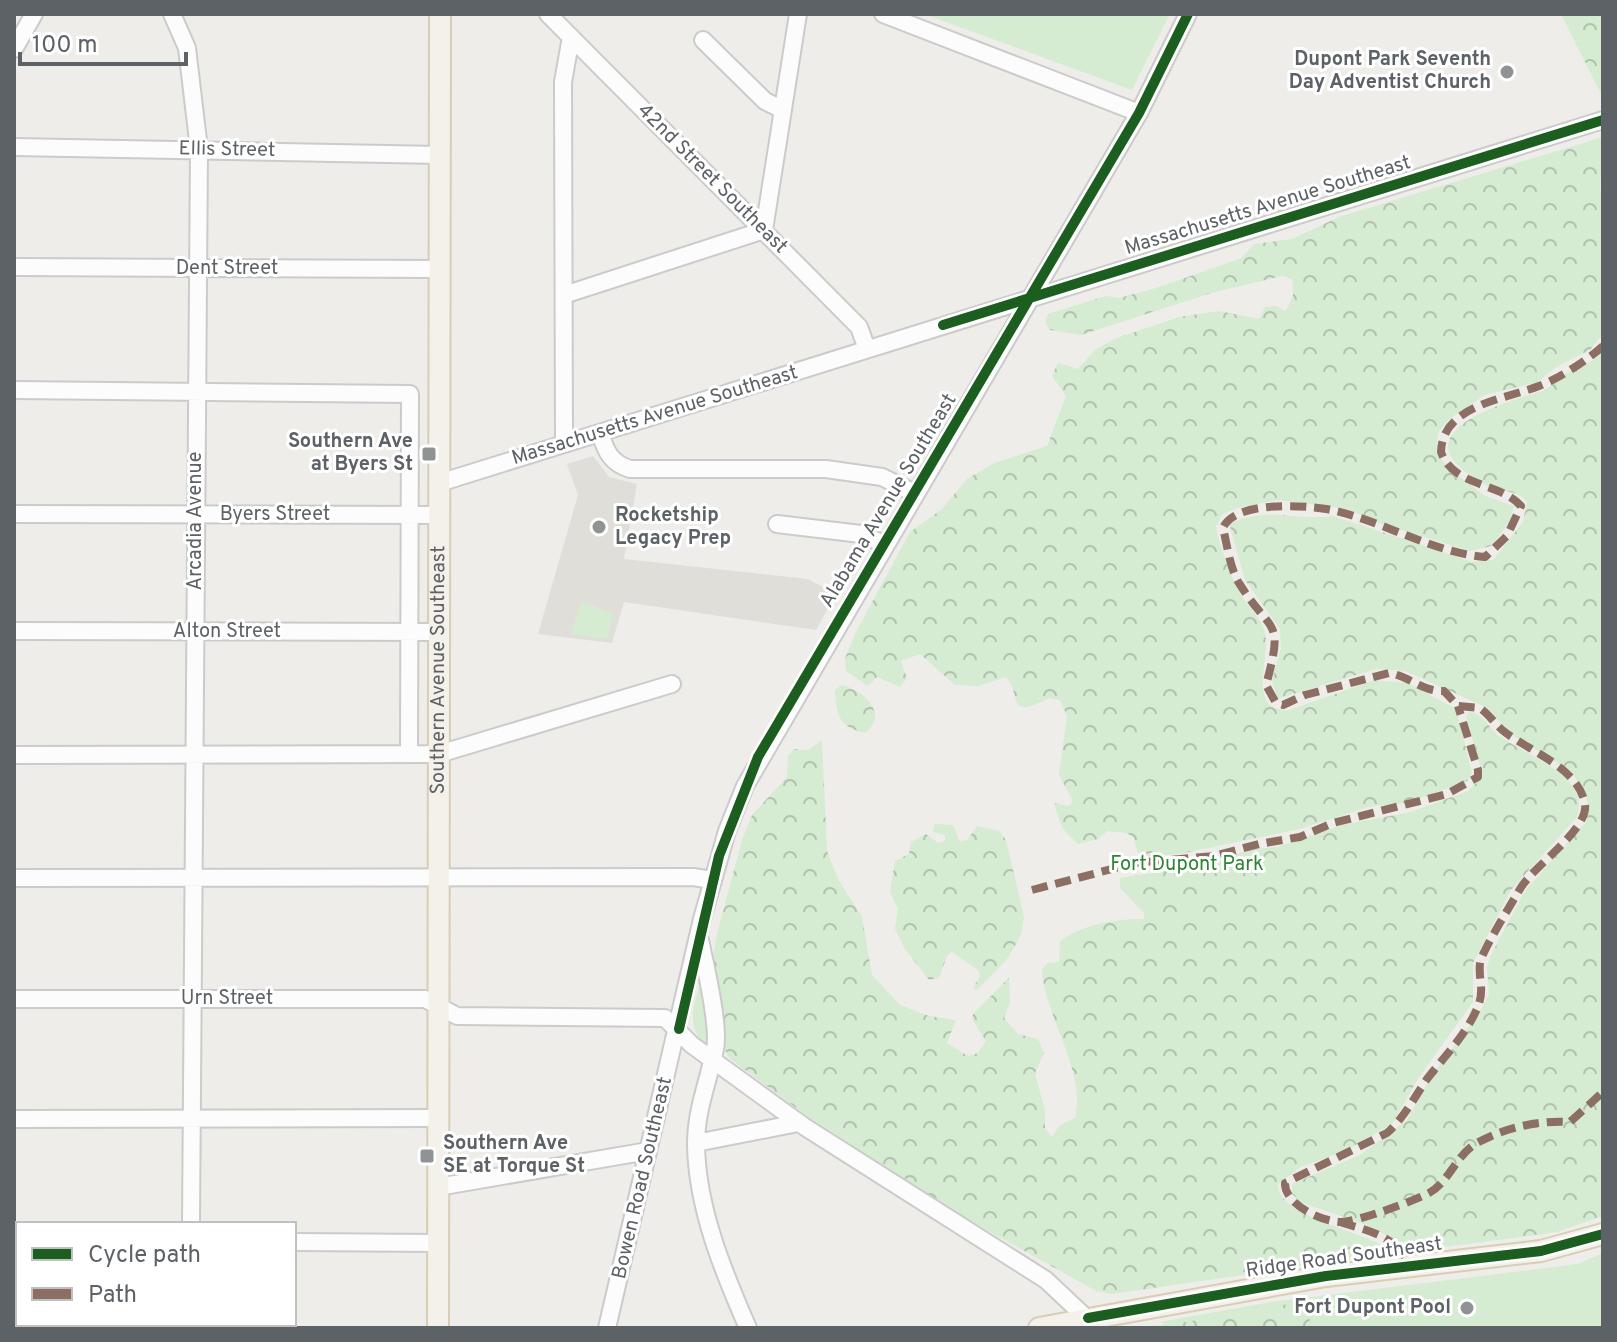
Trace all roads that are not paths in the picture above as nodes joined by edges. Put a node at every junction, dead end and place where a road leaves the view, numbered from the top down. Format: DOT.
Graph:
graph roads {
  1 [pos="34,14"];
  2 [pos="172,14"];
  3 [pos="440,14"];
  4 [pos="548,14"];
  5 [pos="798,14"];
  6 [pos="883,14"];
  7 [pos="1188,14"];
  8 [pos="571,37"];
  9 [pos="703,40"];
  10 [pos="14,49"];
  11 [pos="783,110"];
  12 [pos="1139,113"];
  13 [pos="1603,120"];
  14 [pos="14,147"];
  15 [pos="199,149"];
  16 [pos="440,155"];
  17 [pos="764,230"];
  18 [pos="14,267"];
  19 [pos="198,269"];
  20 [pos="440,269"];
  21 [pos="564,295"];
  22 [pos="1030,298"];
  23 [pos="867,349"];
  24 [pos="14,390"];
  25 [pos="197,390"];
  26 [pos="600,433"];
  27 [pos="564,444"];
  28 [pos="439,483"];
  29 [pos="914,493"];
  30 [pos="14,514"];
  31 [pos="196,514"];
  32 [pos="410,515"];
  33 [pos="439,515"];
  34 [pos="777,524"];
  35 [pos="884,544"];
  36 [pos="14,631"];
  37 [pos="195,631"];
  38 [pos="410,632"];
  39 [pos="440,632"];
  40 [pos="672,684"];
  41 [pos="409,754"];
  42 [pos="439,754"];
  43 [pos="14,755"];
  44 [pos="194,755"];
  45 [pos="14,878"];
  46 [pos="193,879"];
  47 [pos="438,880"];
  48 [pos="712,880"];
  49 [pos="699,934"];
  50 [pos="14,999"];
  51 [pos="192,999"];
  52 [pos="439,1007"];
  53 [pos="679,1029"];
  54 [pos="711,1058"];
  55 [pos="191,1118"];
  56 [pos="438,1118"];
  57 [pos="14,1119"];
  58 [pos="798,1123"];
  59 [pos="696,1143"];
  60 [pos="648,1151"];
  61 [pos="438,1187"];
  62 [pos="191,1222"];
  63 [pos="1603,1234"];
  64 [pos="296,1242"];
  65 [pos="438,1243"];
  66 [pos="1093,1323"];
  67 [pos="438,1328"];
  68 [pos="607,1328"];
  69 [pos="748,1328"];
  70 [pos="1039,1328"];
  1 -- 10 [label="street"];
  2 -- 15 [label="street, Arcadia Avenue"];
  3 -- 16 [label="main road, Southern Avenue Southeast"];
  4 -- 8 [label="street, 42nd Street Southeast"];
  5 -- 11 [label="street"];
  6 -- 12 [label="street"];
  7 -- 12 [label="street, Alabama Avenue Southeast"];
  8 -- 17 [label="street, 42nd Street Southeast"];
  8 -- 21 [label="street"];
  9 -- 11 [label="street"];
  11 -- 17 [label="street"];
  12 -- 22 [label="street, Alabama Avenue Southeast"];
  13 -- 22 [label="street, Massachusetts Avenue Southeast"];
  14 -- 15 [label="street, Ellis Street"];
  15 -- 16 [label="street, Ellis Street"];
  15 -- 19 [label="street, Arcadia Avenue"];
  16 -- 20 [label="main road, Southern Avenue Southeast"];
  17 -- 21 [label="street"];
  17 -- 23 [label="street, 42nd Street Southeast"];
  18 -- 19 [label="street, Dent Street"];
  19 -- 20 [label="street, Dent Street"];
  19 -- 25 [label="street, Arcadia Avenue"];
  20 -- 28 [label="main road, Southern Avenue Southeast"];
  21 -- 27 [label="street"];
  22 -- 23 [label="street, Massachusetts Avenue Southeast"];
  22 -- 29 [label="street, Alabama Avenue Southeast"];
  23 -- 26 [label="street, Massachusetts Avenue Southeast"];
  24 -- 25 [label="street"];
  25 -- 31 [label="street, Arcadia Avenue"];
  25 -- 32 [label="street"];
  26 -- 27 [label="street, Massachusetts Avenue Southeast"];
  26 -- 29 [label="street"];
  27 -- 28 [label="street, Massachusetts Avenue Southeast"];
  28 -- 33 [label="main road, Southern Avenue Southeast"];
  29 -- 35 [label="street, Alabama Avenue Southeast"];
  30 -- 31 [label="street, Byers Street"];
  31 -- 32 [label="street, Byers Street"];
  31 -- 37 [label="street, Arcadia Avenue"];
  32 -- 33 [label="street, Byers Street"];
  32 -- 38 [label="street"];
  33 -- 39 [label="main road, Southern Avenue Southeast"];
  34 -- 35 [label="street"];
  35 -- 48 [label="street, Alabama Avenue Southeast"];
  36 -- 37 [label="street, Alton Street"];
  37 -- 38 [label="street, Alton Street"];
  37 -- 44 [label="street, Arcadia Avenue"];
  38 -- 39 [label="street, Alton Street"];
  38 -- 41 [label="street"];
  39 -- 42 [label="main road, Southern Avenue Southeast"];
  40 -- 42 [label="street"];
  41 -- 42 [label="street"];
  41 -- 44 [label="street"];
  42 -- 47 [label="main road, Southern Avenue Southeast"];
  43 -- 44 [label="street"];
  44 -- 46 [label="street, Arcadia Avenue"];
  45 -- 46 [label="street"];
  46 -- 47 [label="street"];
  46 -- 51 [label="street, Arcadia Avenue"];
  47 -- 48 [label="street"];
  47 -- 52 [label="main road, Southern Avenue Southeast"];
  48 -- 49 [label="street, Alabama Avenue Southeast"];
  49 -- 53 [label="street, Alabama Avenue Southeast"];
  49 -- 54 [label="street"];
  50 -- 51 [label="street, Urn Street"];
  51 -- 52 [label="street, Urn Street"];
  51 -- 55 [label="street, Arcadia Avenue"];
  52 -- 53 [label="street, Urn Street"];
  52 -- 56 [label="main road, Southern Avenue Southeast"];
  53 -- 54 [label="street"];
  53 -- 60 [label="street, Bowen Road Southeast"];
  54 -- 58 [label="street"];
  54 -- 59 [label="street"];
  55 -- 56 [label="street"];
  55 -- 57 [label="street"];
  55 -- 62 [label="street, Arcadia Avenue"];
  56 -- 61 [label="main road, Southern Avenue Southeast"];
  58 -- 59 [label="street"];
  58 -- 66 [label="street"];
  59 -- 69 [label="street"];
  60 -- 61 [label="street"];
  60 -- 68 [label="street, Bowen Road Southeast"];
  61 -- 65 [label="main road, Southern Avenue Southeast"];
  63 -- 66 [label="main road, Ridge Road Southeast"];
  64 -- 65 [label="street"];
  65 -- 67 [label="main road, Southern Avenue Southeast"];
  66 -- 70 [label="main road, Ridge Road Southeast"];
}
